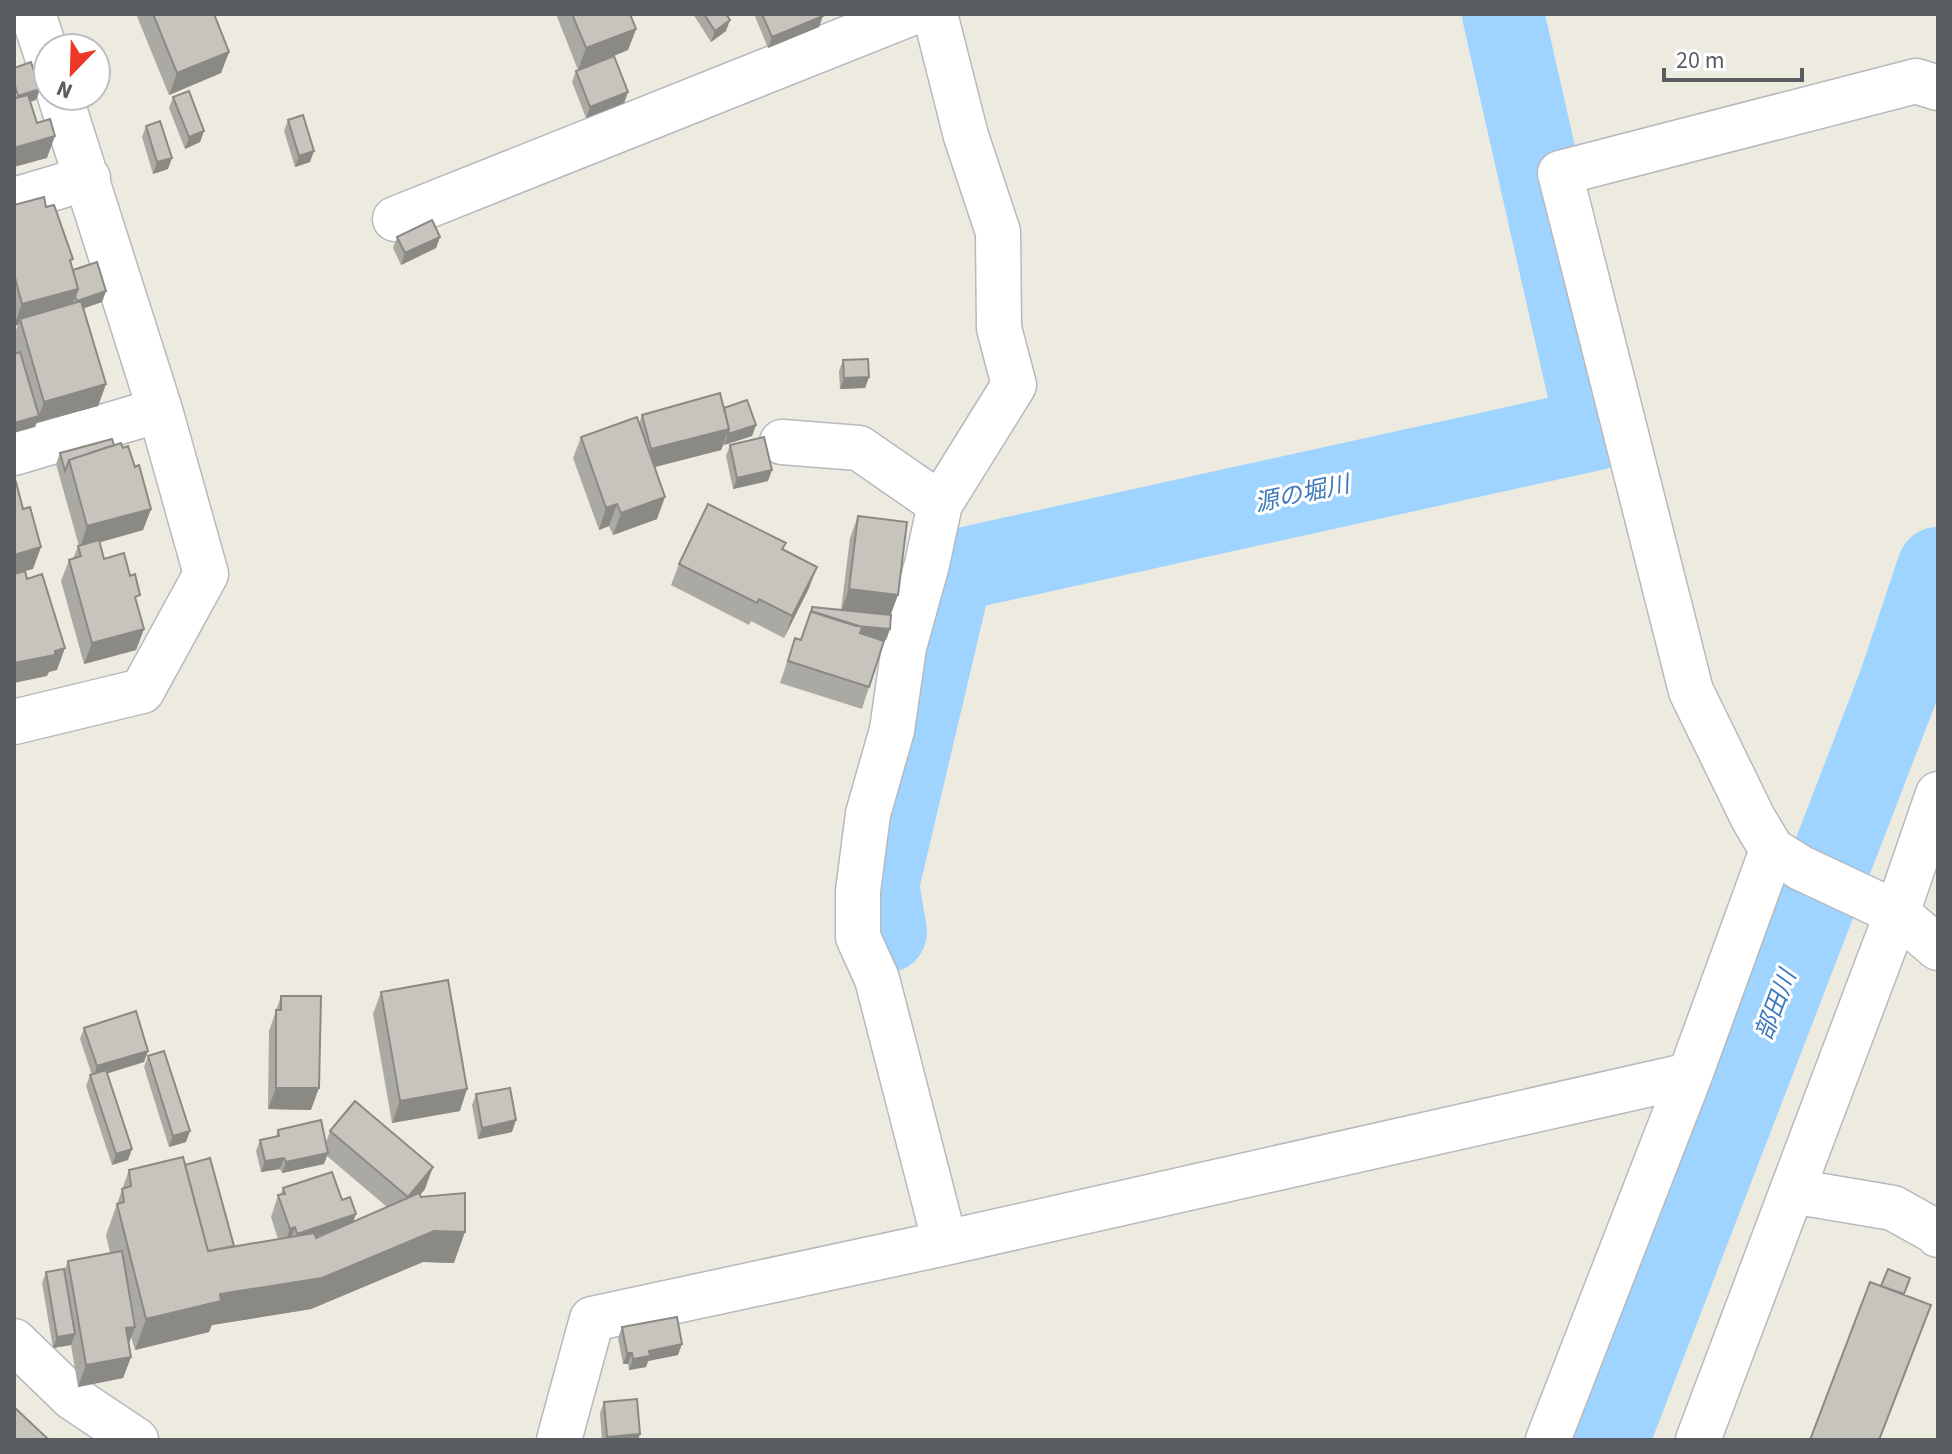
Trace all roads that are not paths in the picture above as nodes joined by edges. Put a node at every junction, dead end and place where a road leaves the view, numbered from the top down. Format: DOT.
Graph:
graph roads {
  1 [pos="909,14"];
  2 [pos="935,14"];
  3 [pos="1938,88"];
  4 [pos="65,112"];
  5 [pos="88,178"];
  6 [pos="14,200"];
  7 [pos="395,219"];
  8 [pos="160,410"];
  9 [pos="782,442"];
  10 [pos="14,453"];
  11 [pos="940,504"];
  12 [pos="14,722"];
  13 [pos="1938,794"];
  14 [pos="1786,859"];
  15 [pos="1897,913"];
  16 [pos="1938,948"];
  17 [pos="1690,1075"];
  18 [pos="1792,1191"];
  19 [pos="1938,1235"];
  20 [pos="945,1243"];
  21 [pos="14,1341"];
  22 [pos="136,1440"];
  23 [pos="559,1440"];
  24 [pos="1548,1440"];
  25 [pos="1698,1440"];
  1 -- 7 [label="street"];
  2 -- 11 [label="street"];
  3 -- 14 [label="street"];
  4 -- 5 [label="street"];
  5 -- 6 [label="street"];
  5 -- 8 [label="street"];
  8 -- 10 [label="street"];
  8 -- 12 [label="street"];
  9 -- 11 [label="street"];
  11 -- 20 [label="street"];
  13 -- 15 [label="street"];
  14 -- 15 [label="street"];
  14 -- 17 [label="street"];
  15 -- 16 [label="street"];
  15 -- 18 [label="street"];
  17 -- 20 [label="street"];
  17 -- 24 [label="street"];
  18 -- 19 [label="street"];
  18 -- 25 [label="street"];
  20 -- 23 [label="street"];
  21 -- 22 [label="street"];
}
